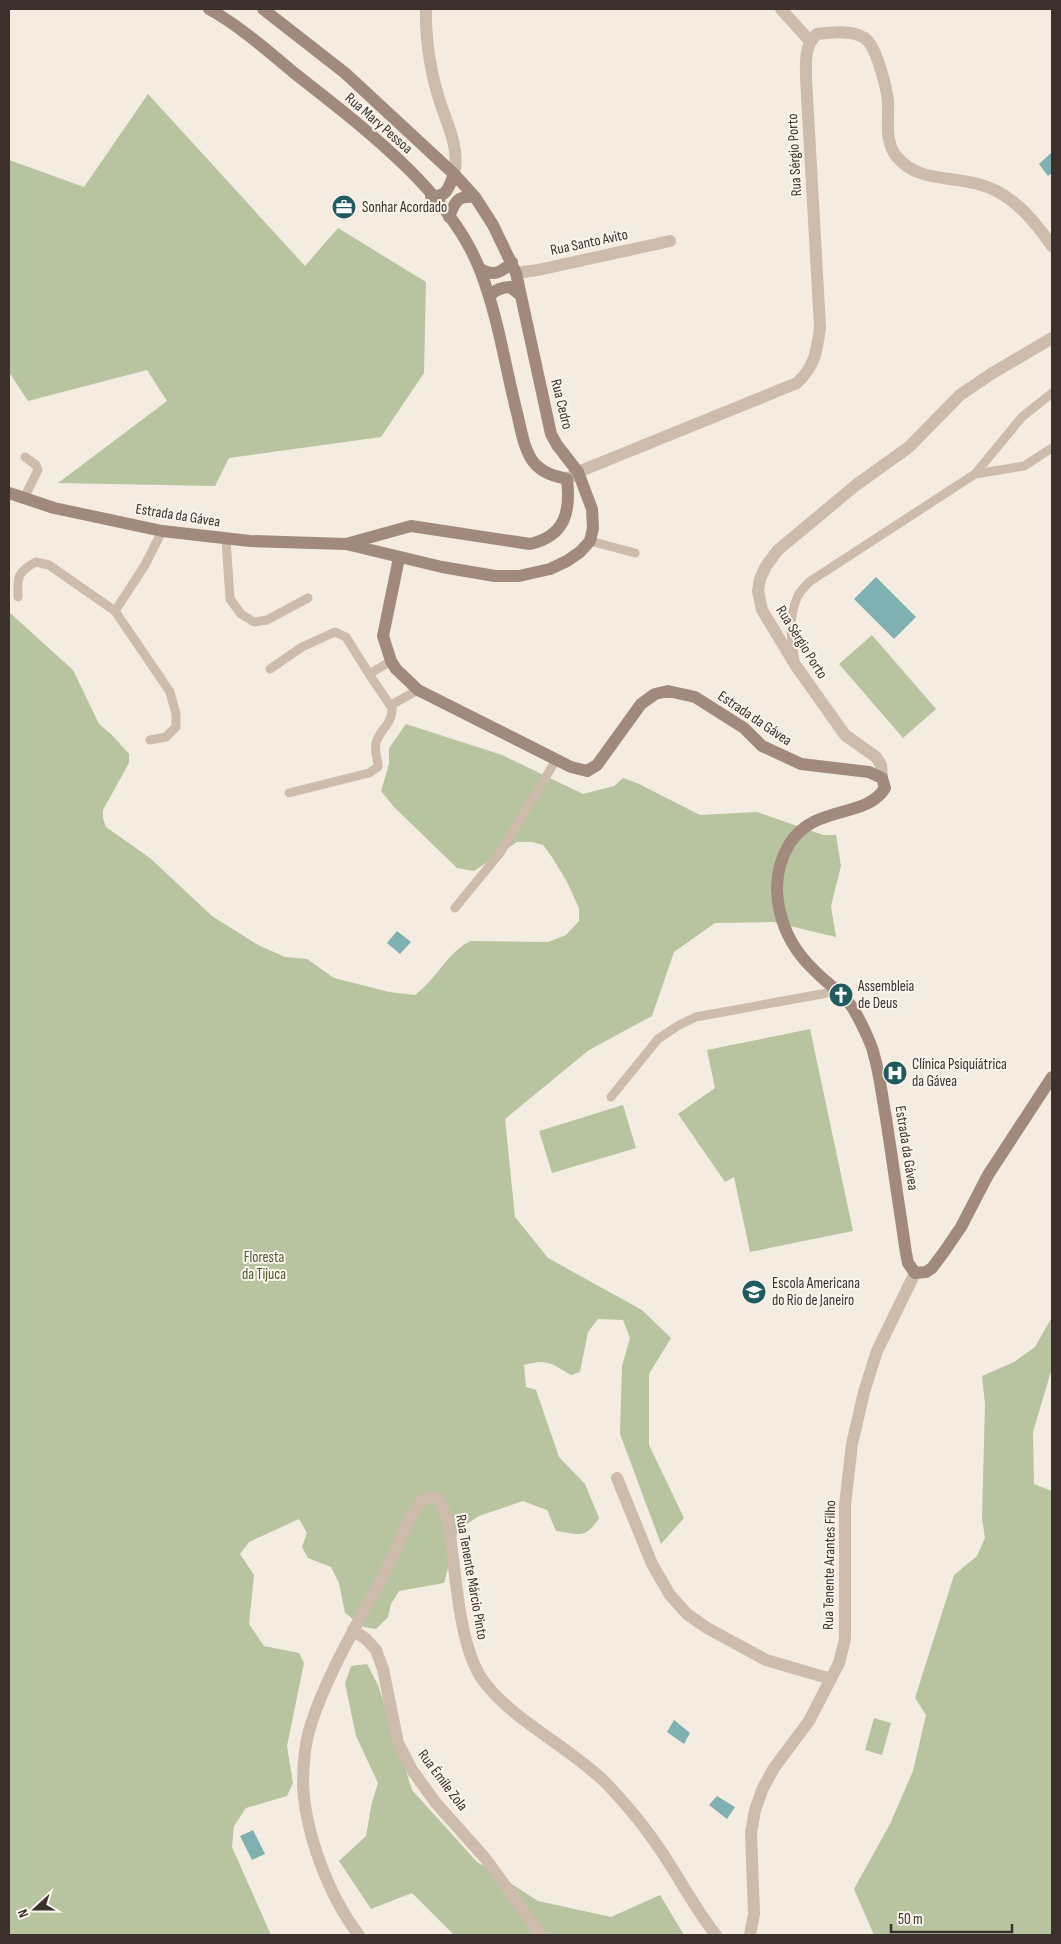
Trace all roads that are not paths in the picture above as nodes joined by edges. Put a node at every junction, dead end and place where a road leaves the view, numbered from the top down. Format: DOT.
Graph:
graph roads {
  1 [pos="209,9"];
  2 [pos="263,9"];
  3 [pos="426,9"];
  4 [pos="782,9"];
  5 [pos="809,40"];
  6 [pos="454,174"];
  7 [pos="431,196"];
  8 [pos="475,197"];
  9 [pos="449,217"];
  10 [pos="670,241"];
  11 [pos="1052,246"];
  12 [pos="479,268"];
  13 [pos="514,268"];
  14 [pos="519,294"];
  15 [pos="490,296"];
  16 [pos="1052,338"];
  17 [pos="1052,393"];
  18 [pos="1052,448"];
  19 [pos="25,457"];
  20 [pos="578,472"];
  21 [pos="975,474"];
  22 [pos="567,479"];
  23 [pos="9,493"];
  24 [pos="24,498"];
  25 [pos="162,531"];
  26 [pos="226,539"];
  27 [pos="590,541"];
  28 [pos="346,544"];
  29 [pos="635,553"];
  30 [pos="399,558"];
  31 [pos="18,597"];
  32 [pos="308,598"];
  33 [pos="115,611"];
  34 [pos="390,661"];
  35 [pos="796,666"];
  36 [pos="270,669"];
  37 [pos="369,674"];
  38 [pos="418,690"];
  39 [pos="391,705"];
  40 [pos="150,740"];
  41 [pos="556,760"];
  42 [pos="882,778"];
  43 [pos="289,793"];
  44 [pos="454,908"];
  45 [pos="838,991"];
  46 [pos="1052,1078"];
  47 [pos="612,1097"];
  48 [pos="915,1273"];
  49 [pos="617,1478"];
  50 [pos="353,1630"];
  51 [pos="831,1679"];
  52 [pos="359,1935"];
  53 [pos="541,1935"];
  54 [pos="716,1935"];
  55 [pos="750,1935"];
  1 -- 7 [label="street, Rua Mary Pessoa"];
  2 -- 6 [label="street, Rua Mary Pessoa"];
  3 -- 6 [label="street"];
  4 -- 5 [label="street"];
  5 -- 11 [label="street"];
  5 -- 20 [label="street, Rua Sérgio Porto"];
  6 -- 7 [label="street"];
  6 -- 8 [label="street, Rua Mary Pessoa"];
  7 -- 9 [label="street, Rua Mary Pessoa"];
  8 -- 9 [label="street"];
  8 -- 13 [label="street, Rua Mary Pessoa"];
  9 -- 12 [label="street, Rua Mary Pessoa"];
  10 -- 13 [label="street, Rua Santo Avito"];
  12 -- 13 [label="street"];
  12 -- 15 [label="street, Rua Mary Pessoa"];
  13 -- 14 [label="street, Rua Cedro"];
  14 -- 15 [label="street"];
  14 -- 20 [label="street, Rua Cedro"];
  15 -- 22 [label="street"];
  16 -- 35 [label="street, Rua Sérgio Porto"];
  17 -- 21 [label="lane"];
  18 -- 21 [label="lane"];
  19 -- 24 [label="lane"];
  20 -- 22 [label="street, Rua Sérgio Porto"];
  20 -- 27 [label="street, Rua Cedro"];
  21 -- 35 [label="lane"];
  22 -- 28 [label="street, Estrada da Gávea"];
  23 -- 24 [label="street, Estrada da Gávea"];
  24 -- 25 [label="street, Estrada da Gávea"];
  25 -- 26 [label="street, Estrada da Gávea"];
  25 -- 33 [label="lane"];
  26 -- 28 [label="street, Estrada da Gávea"];
  26 -- 32 [label="lane"];
  27 -- 29 [label="lane"];
  27 -- 30 [label="street"];
  28 -- 30 [label="street, Estrada da Gávea"];
  30 -- 34 [label="street, Estrada da Gávea"];
  31 -- 33 [label="lane"];
  33 -- 40 [label="lane"];
  34 -- 37 [label="lane"];
  34 -- 38 [label="street, Estrada da Gávea"];
  35 -- 42 [label="street, Rua Sérgio Porto"];
  36 -- 37 [label="lane"];
  37 -- 39 [label="lane"];
  38 -- 39 [label="lane"];
  38 -- 41 [label="street, Estrada da Gávea"];
  39 -- 43 [label="lane"];
  41 -- 42 [label="street, Estrada da Gávea"];
  41 -- 44 [label="lane"];
  42 -- 45 [label="street, Estrada da Gávea"];
  45 -- 47 [label="lane"];
  45 -- 48 [label="street, Estrada da Gávea"];
  46 -- 48 [label="street"];
  48 -- 51 [label="street, Rua Tenente Arantes Filho"];
  49 -- 51 [label="street"];
  50 -- 52 [label="street, Rua Tenente Márcio Pinto"];
  50 -- 53 [label="street, Rua Émile Zola"];
  50 -- 54 [label="street, Rua Tenente Márcio Pinto"];
  51 -- 55 [label="street, Rua Tenente Arantes Filho"];
}
